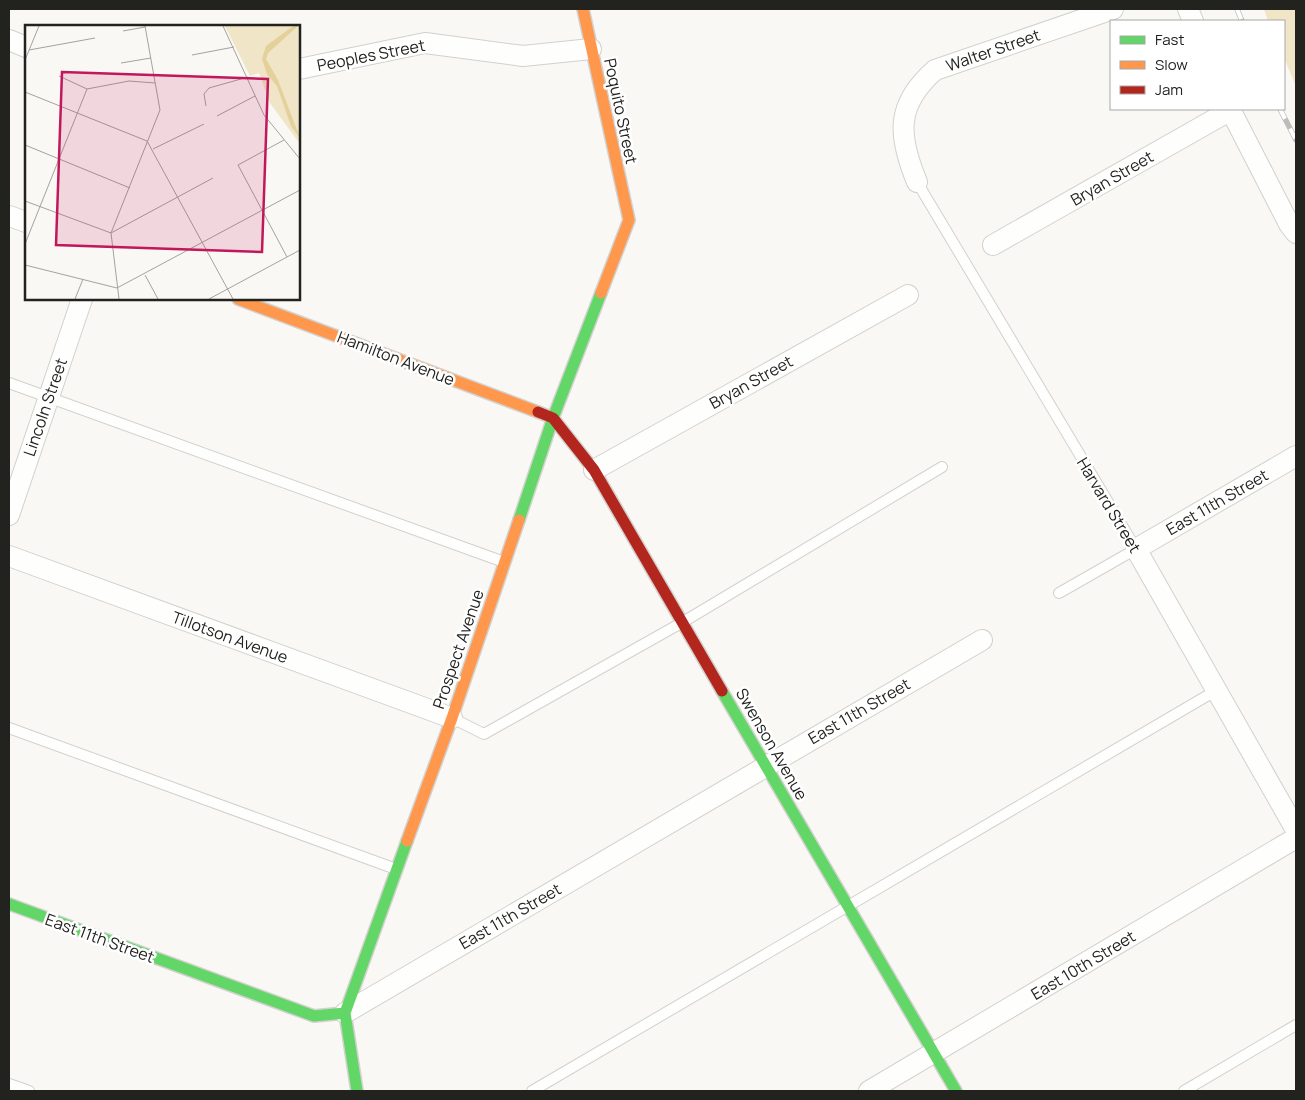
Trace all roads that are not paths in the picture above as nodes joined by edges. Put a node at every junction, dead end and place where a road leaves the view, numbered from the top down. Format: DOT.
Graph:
graph roads {
  1 [pos="583,9"];
  2 [pos="1113,9"];
  3 [pos="9,40"];
  4 [pos="25,47"];
  5 [pos="591,49"];
  6 [pos="300,69"];
  7 [pos="1228,110"];
  8 [pos="1231,110"];
  9 [pos="917,182"];
  10 [pos="9,216"];
  11 [pos="629,220"];
  12 [pos="25,222"];
  13 [pos="1296,233"];
  14 [pos="993,245"];
  15 [pos="908,295"];
  16 [pos="82,300"];
  17 [pos="241,300"];
  18 [pos="9,383"];
  19 [pos="48,398"];
  20 [pos="553,418"];
  21 [pos="1296,456"];
  22 [pos="942,467"];
  23 [pos="594,470"];
  24 [pos="9,514"];
  25 [pos="1136,549"];
  26 [pos="9,556"];
  27 [pos="505,562"];
  28 [pos="1059,593"];
  29 [pos="683,622"];
  30 [pos="982,640"];
  31 [pos="1216,690"];
  32 [pos="452,718"];
  33 [pos="9,728"];
  34 [pos="765,766"];
  35 [pos="1296,830"];
  36 [pos="1296,838"];
  37 [pos="397,869"];
  38 [pos="9,904"];
  39 [pos="847,907"];
  40 [pos="345,1014"];
  41 [pos="1296,1025"];
  42 [pos="935,1052"];
  43 [pos="9,1084"];
  44 [pos="29,1091"];
  45 [pos="357,1091"];
  46 [pos="532,1091"];
  47 [pos="869,1091"];
  48 [pos="956,1091"];
  49 [pos="1184,1091"];
  1 -- 5 [label="street, Poquito Street"];
  2 -- 9 [label="street, Walter Street"];
  3 -- 4 [label="street"];
  5 -- 6 [label="street, Peoples Street"];
  5 -- 11 [label="street, Poquito Street"];
  7 -- 14 [label="street, Bryan Street"];
  8 -- 13 [label="street"];
  9 -- 25 [label="lane, Harvard Street"];
  10 -- 12 [label="street"];
  11 -- 20 [label="street, Prospect Avenue"];
  15 -- 23 [label="street, Bryan Street"];
  16 -- 19 [label="street, Lincoln Street"];
  17 -- 20 [label="street, Hamilton Avenue"];
  18 -- 19 [label="lane"];
  19 -- 24 [label="street, Lincoln Street"];
  19 -- 27 [label="lane"];
  20 -- 23 [label="street, Swenson Avenue"];
  20 -- 27 [label="street, Prospect Avenue"];
  21 -- 25 [label="street, East 11th Street"];
  22 -- 29 [label="lane"];
  23 -- 29 [label="street, Swenson Avenue"];
  25 -- 28 [label="lane, East 11th Street"];
  25 -- 31 [label="street, Harvard Street"];
  26 -- 32 [label="street, Tillotson Avenue"];
  27 -- 32 [label="street, Prospect Avenue"];
  29 -- 32 [label="lane"];
  29 -- 34 [label="street, Swenson Avenue"];
  30 -- 34 [label="street, East 11th Street"];
  31 -- 35 [label="street, Harvard Street"];
  31 -- 39 [label="lane"];
  32 -- 37 [label="street, Prospect Avenue"];
  33 -- 37 [label="lane"];
  34 -- 39 [label="street, Swenson Avenue"];
  34 -- 40 [label="street, East 11th Street"];
  36 -- 42 [label="street, East 10th Street"];
  37 -- 40 [label="street, Prospect Avenue"];
  38 -- 40 [label="street, East 11th Street"];
  39 -- 42 [label="street, Swenson Avenue"];
  39 -- 46 [label="lane"];
  40 -- 45 [label="street, Prospect Avenue"];
  41 -- 49 [label="lane"];
  42 -- 47 [label="street, East 10th Street"];
  42 -- 48 [label="street, Swenson Avenue"];
  43 -- 44 [label="lane"];
}
